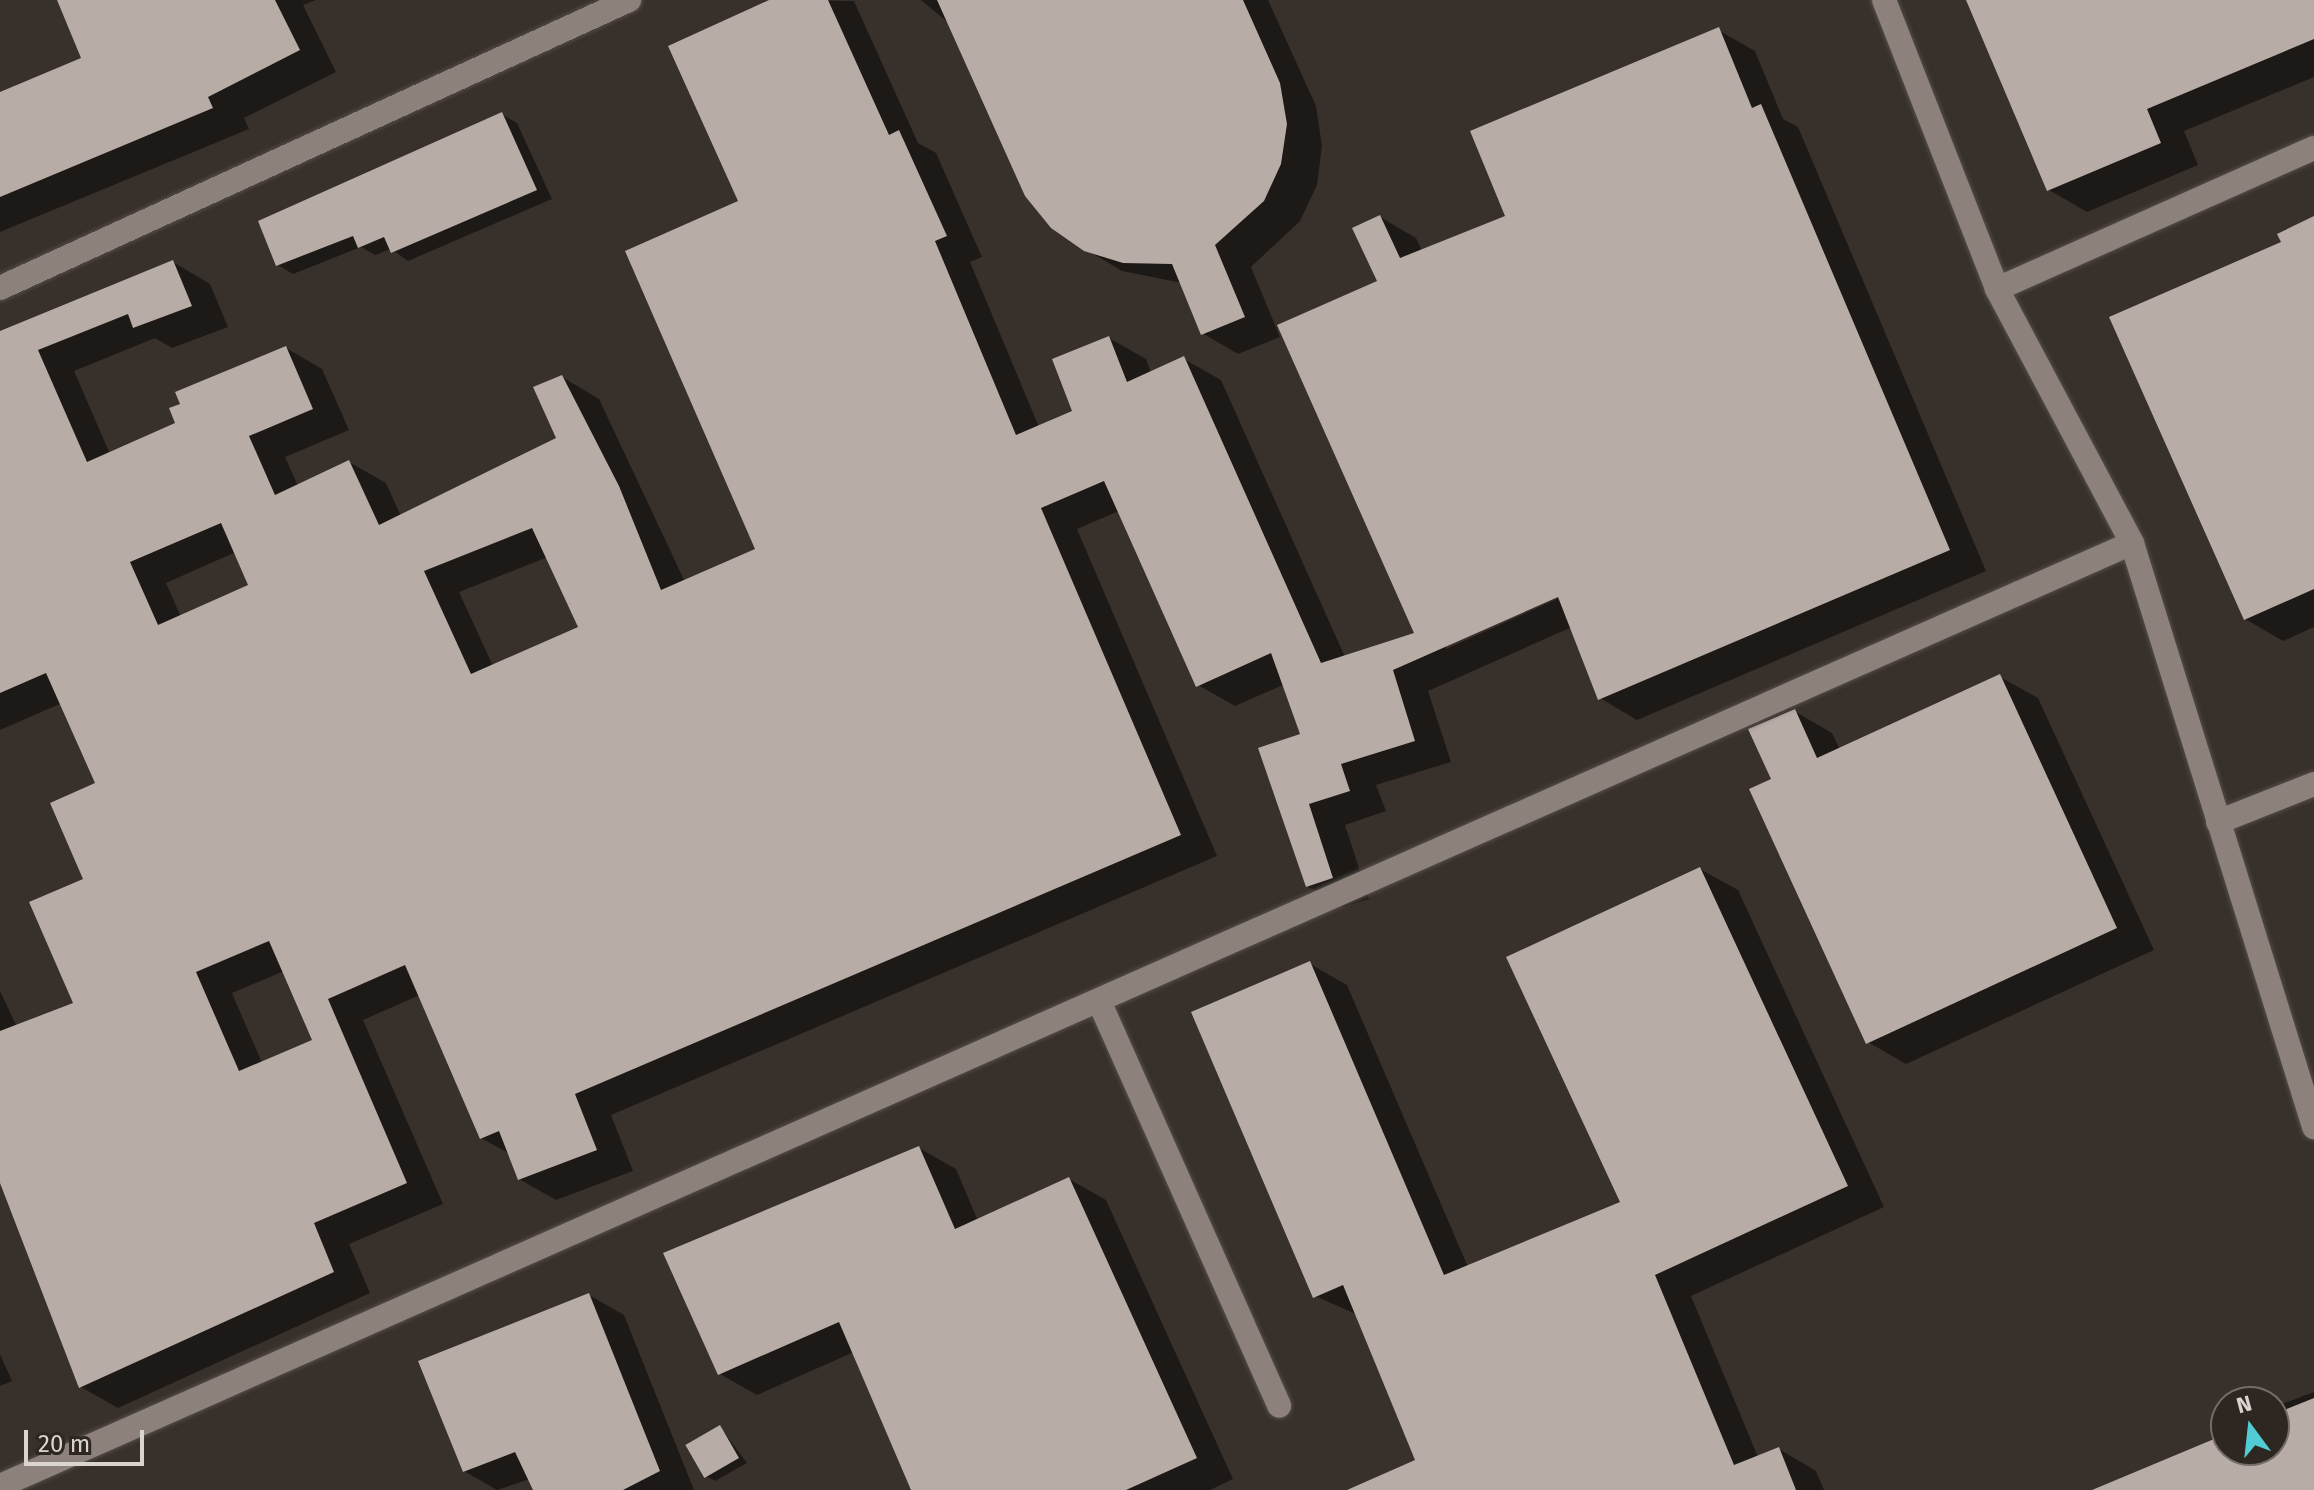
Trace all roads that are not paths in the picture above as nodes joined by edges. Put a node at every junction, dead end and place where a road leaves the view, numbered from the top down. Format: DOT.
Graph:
graph roads {
  1 [pos="629,0"];
  2 [pos="1884,0"];
  3 [pos="2314,148"];
  4 [pos="0,288"];
  5 [pos="1997,289"];
  6 [pos="2132,543"];
  7 [pos="2314,784"];
  8 [pos="2218,822"];
  9 [pos="1099,1001"];
  10 [pos="2314,1127"];
  11 [pos="1279,1406"];
  12 [pos="0,1486"];
  1 -- 4 [label="street"];
  2 -- 5 [label="street"];
  3 -- 5 [label="street"];
  5 -- 6 [label="street"];
  6 -- 8 [label="street"];
  6 -- 9 [label="street"];
  7 -- 8 [label="street"];
  8 -- 10 [label="street"];
  9 -- 11 [label="street"];
  9 -- 12 [label="street"];
}
